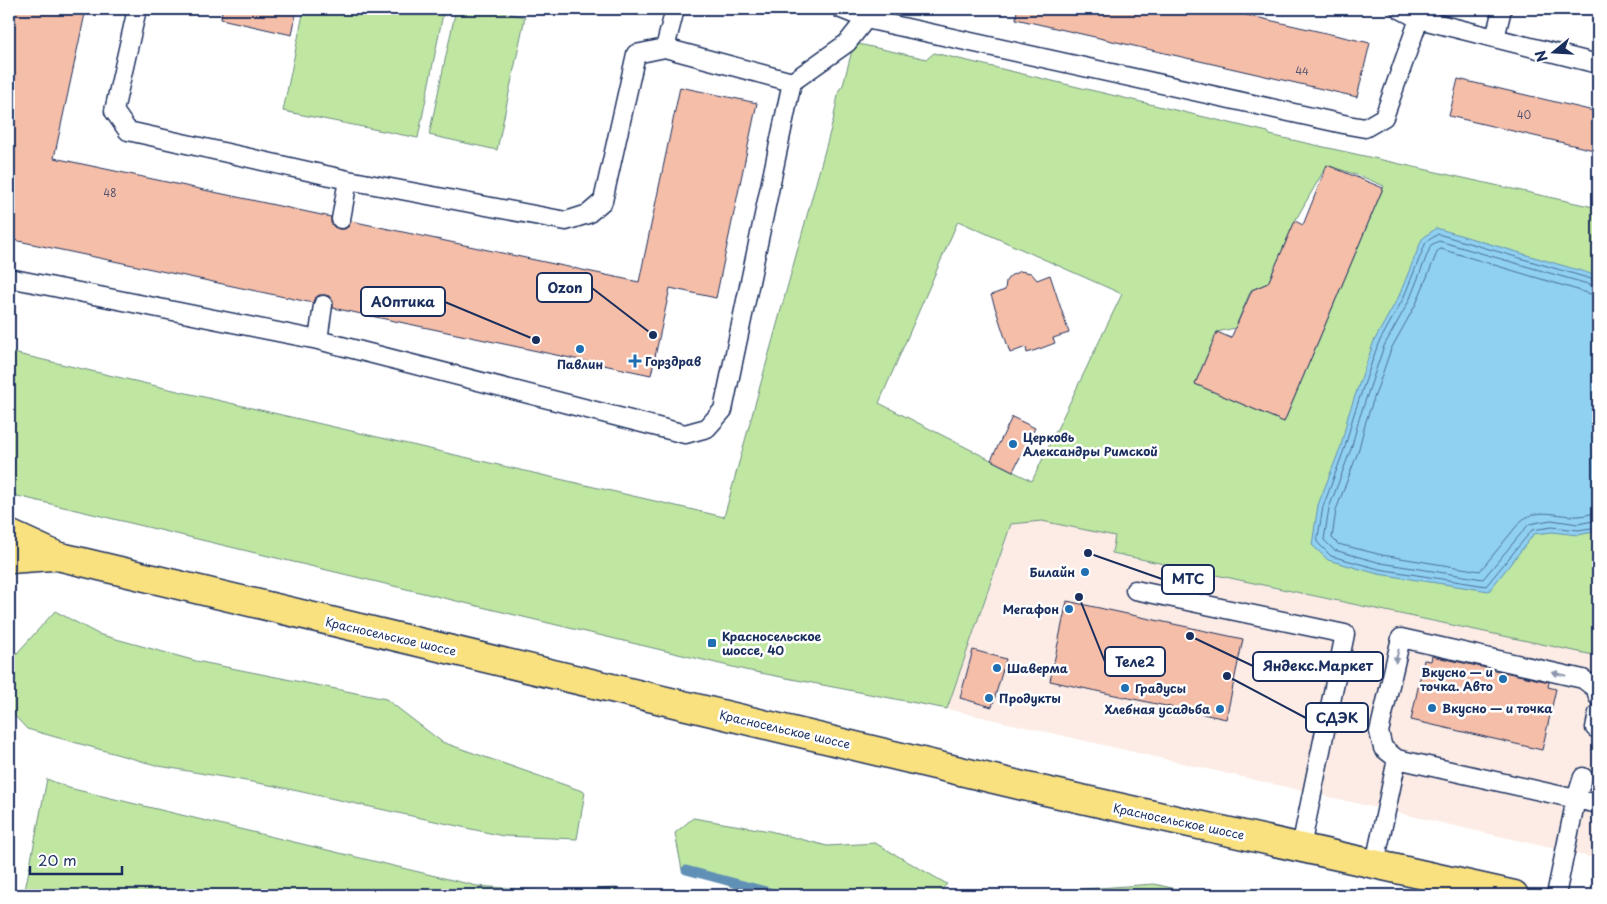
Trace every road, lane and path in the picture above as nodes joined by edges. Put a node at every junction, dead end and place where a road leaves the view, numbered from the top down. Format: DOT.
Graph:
graph roads {
  1 [pos="137,9"];
  2 [pos="675,9"];
  3 [pos="841,9"];
  4 [pos="1400,9"];
  5 [pos="1502,9"];
  6 [pos="866,19"];
  7 [pos="1419,19"];
  8 [pos="1495,38"];
  9 [pos="665,48"];
  10 [pos="1598,64"];
  11 [pos="792,82"];
  12 [pos="348,180"];
  13 [pos="341,219"];
  14 [pos="9,278"];
  15 [pos="323,305"];
  16 [pos="318,340"];
  17 [pos="9,534"];
  18 [pos="57,556"];
  19 [pos="9,559"];
  20 [pos="1135,590"];
  21 [pos="1598,697"];
  22 [pos="1397,759"];
  23 [pos="1583,777"];
  24 [pos="1576,799"];
  25 [pos="1598,804"];
  26 [pos="1300,847"];
  27 [pos="1375,863"];
  28 [pos="1514,895"];
  29 [pos="1556,895"];
  1 -- 12 [label="lane"];
  2 -- 9 [label="lane"];
  3 -- 6 [label="lane"];
  4 -- 7 [label="lane"];
  5 -- 8 [label="lane"];
  6 -- 7 [label="lane"];
  6 -- 11 [label="lane"];
  7 -- 8 [label="lane"];
  8 -- 10 [label="lane"];
  9 -- 11 [label="lane"];
  9 -- 12 [label="lane"];
  11 -- 16 [label="lane"];
  12 -- 13 [label="lane"];
  14 -- 16 [label="lane"];
  15 -- 16 [label="lane"];
  17 -- 18 [label="highway, Красносельское шоссе"];
  18 -- 19 [label="highway, Красносельское шоссе"];
  18 -- 26 [label="highway, Красносельское шоссе"];
  20 -- 26 [label="lane"];
  21 -- 22 [label="lane, one-way"];
  22 -- 24 [label="lane"];
  22 -- 27 [label="lane"];
  23 -- 24 [label="lane"];
  24 -- 25 [label="lane"];
  24 -- 29 [label="lane"];
  26 -- 27 [label="highway, Красносельское шоссе"];
  27 -- 28 [label="highway, Красносельское шоссе"];
}
